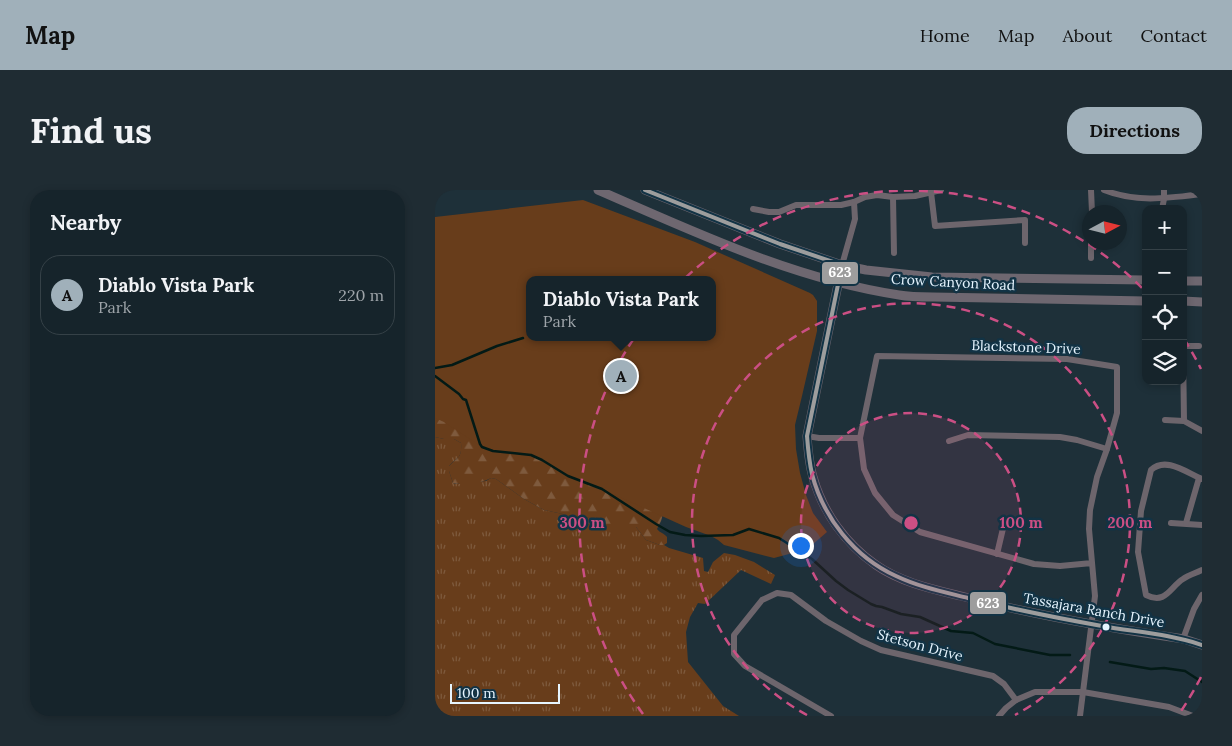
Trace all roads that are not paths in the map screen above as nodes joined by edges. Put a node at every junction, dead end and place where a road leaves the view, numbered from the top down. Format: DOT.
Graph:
graph roads {
  1 [pos="598,190"];
  2 [pos="645,190"];
  3 [pos="941,190"];
  4 [pos="1091,190"];
  5 [pos="1104,190"];
  6 [pos="1164,190"];
  7 [pos="931,192"];
  8 [pos="1202,194"];
  9 [pos="893,197"];
  10 [pos="1164,199"];
  11 [pos="854,202"];
  12 [pos="1092,205"];
  13 [pos="1163,205"];
  14 [pos="753,209"];
  15 [pos="1025,243"];
  16 [pos="1091,250"];
  17 [pos="895,253"];
  18 [pos="1091,258"];
  19 [pos="842,265"];
  20 [pos="1142,280"];
  21 [pos="1187,280"];
  22 [pos="1202,281"];
  23 [pos="838,283"];
  24 [pos="1142,301"];
  25 [pos="1187,301"];
  26 [pos="1202,302"];
  27 [pos="1187,346"];
  28 [pos="1199,346"];
  29 [pos="1184,385"];
  30 [pos="1165,420"];
  31 [pos="1184,421"];
  32 [pos="1202,431"];
  33 [pos="807,436"];
  34 [pos="860,438"];
  35 [pos="949,441"];
  36 [pos="1107,449"];
  37 [pos="1201,479"];
  38 [pos="1005,520"];
  39 [pos="1171,523"];
  40 [pos="1185,523"];
  41 [pos="1202,525"];
  42 [pos="997,554"];
  43 [pos="1092,562"];
  44 [pos="1202,570"];
  45 [pos="1202,595"];
  46 [pos="1091,623"];
  47 [pos="1183,639"];
  48 [pos="1202,645"];
  49 [pos="1083,692"];
  50 [pos="1016,700"];
  51 [pos="831,716"];
  52 [pos="999,716"];
  53 [pos="1080,716"];
  54 [pos="1193,716"];
  1 -- 23 [label="main road, Crow Canyon Road"];
  2 -- 19 [label="main road, Crow Canyon Road"];
  3 -- 7 [label="street"];
  4 -- 12 [label="street"];
  5 -- 10 [label="street"];
  6 -- 10 [label="street"];
  7 -- 9 [label="street"];
  7 -- 15 [label="street"];
  8 -- 10 [label="street"];
  9 -- 11 [label="street"];
  9 -- 17 [label="street"];
  10 -- 13 [label="street"];
  11 -- 14 [label="street"];
  11 -- 19 [label="street"];
  16 -- 18 [label="street"];
  19 -- 20 [label="main road, Crow Canyon Road"];
  19 -- 23 [label="main road, Tassajara Ranch Drive"];
  21 -- 22 [label="main road"];
  23 -- 24 [label="main road, Crow Canyon Road"];
  23 -- 33 [label="main road, Tassajara Ranch Drive"];
  25 -- 26 [label="main road"];
  27 -- 28 [label="street"];
  29 -- 31 [label="street"];
  30 -- 31 [label="street"];
  31 -- 32 [label="street"];
  33 -- 34 [label="street"];
  33 -- 46 [label="main road, Tassajara Ranch Drive"];
  34 -- 36 [label="street, Blackstone Drive"];
  34 -- 42 [label="street, Blackstone Drive"];
  35 -- 36 [label="street"];
  36 -- 43 [label="street, Blackstone Drive"];
  37 -- 40 [label="street"];
  37 -- 44 [label="street"];
  38 -- 42 [label="street"];
  39 -- 40 [label="street"];
  40 -- 41 [label="street"];
  42 -- 43 [label="street, Blackstone Drive"];
  43 -- 46 [label="street, Blackstone Drive"];
  45 -- 47 [label="street"];
  46 -- 47 [label="main road, Tassajara Ranch Drive"];
  46 -- 49 [label="street, Blackstone Drive"];
  47 -- 48 [label="main road, Tassajara Ranch Drive"];
  49 -- 50 [label="street"];
  49 -- 53 [label="street, Blackstone Drive"];
  49 -- 54 [label="street"];
  50 -- 51 [label="street, Stetson Drive"];
  50 -- 52 [label="street"];
}
